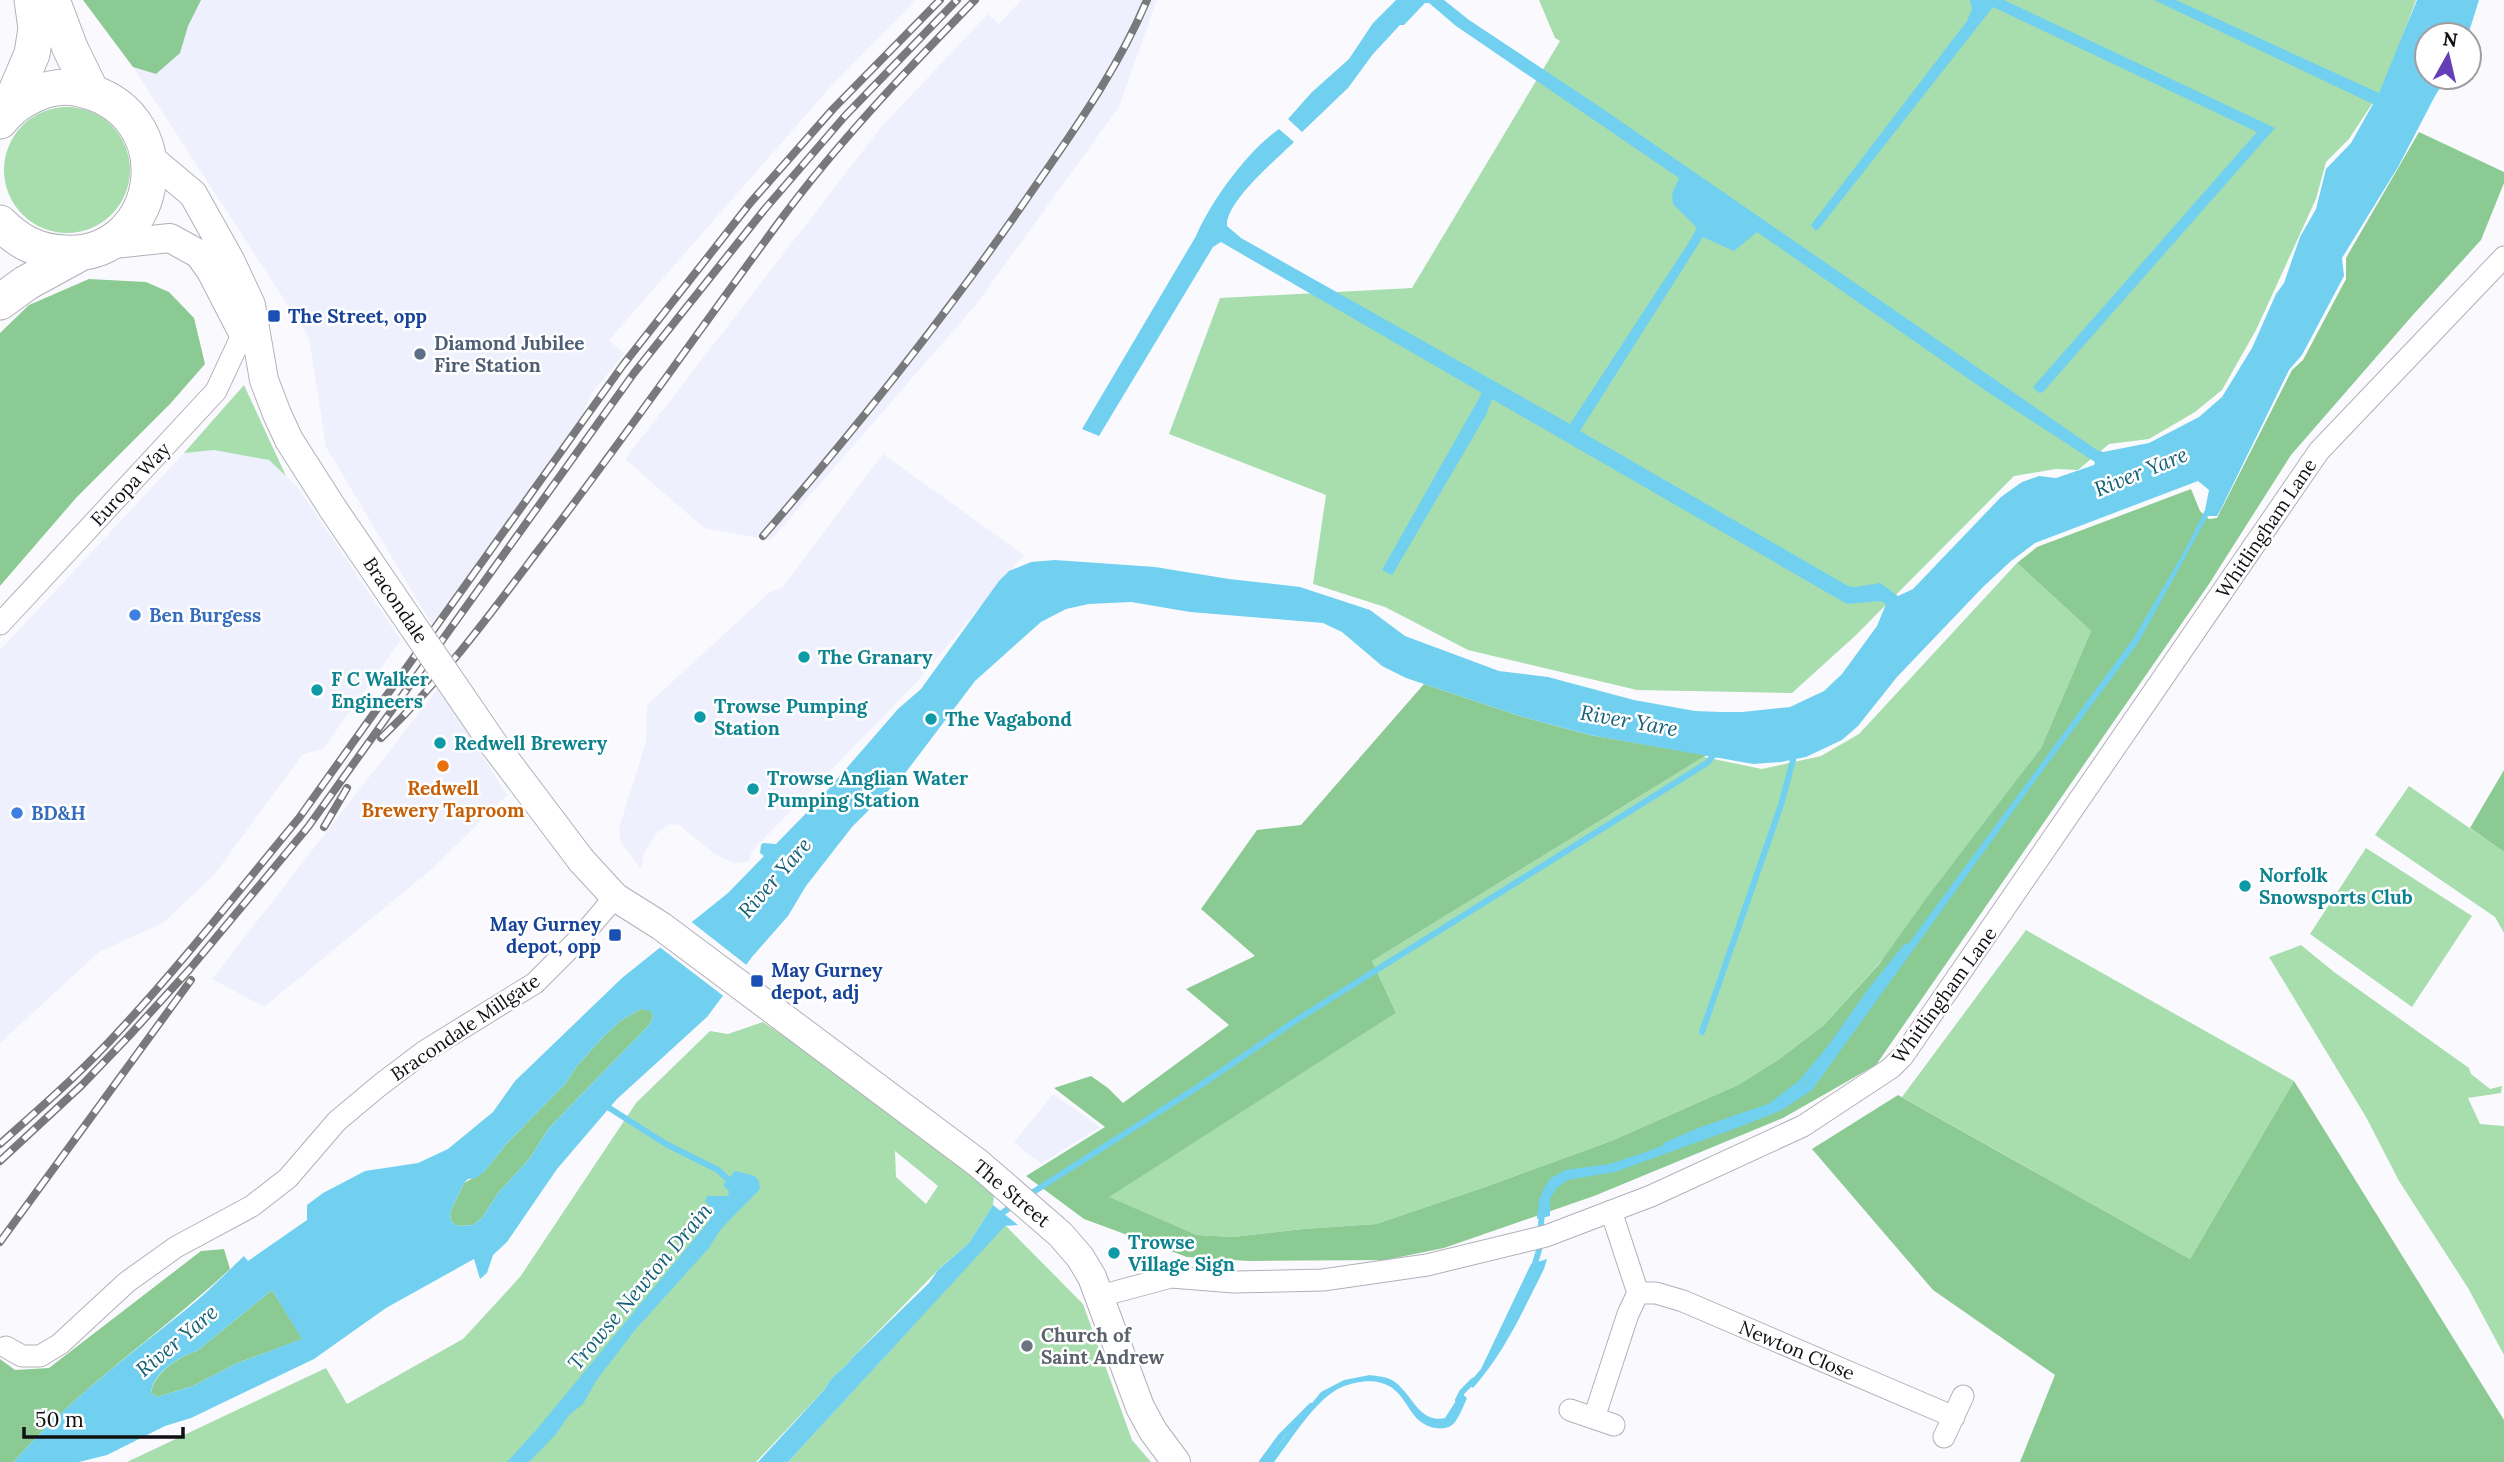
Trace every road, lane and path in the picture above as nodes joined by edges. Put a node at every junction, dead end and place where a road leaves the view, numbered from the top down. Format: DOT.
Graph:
graph roads {
  1 [pos="32,0"];
  2 [pos="52,0"];
  3 [pos="91,91"];
  4 [pos="4,116"];
  5 [pos="149,157"];
  6 [pos="0,224"];
  7 [pos="92,250"];
  8 [pos="2504,257"];
  9 [pos="0,302"];
  10 [pos="250,340"];
  11 [pos="0,624"];
  12 [pos="615,897"];
  13 [pos="756,998"];
  14 [pos="1611,1211"];
  15 [pos="1638,1293"];
  16 [pos="1100,1296"];
  17 [pos="6,1347"];
  18 [pos="1963,1396"];
  19 [pos="1570,1410"];
  20 [pos="1954,1417"];
  21 [pos="1944,1437"];
  22 [pos="1176,1462"];
  1 -- 4 [label="main road"];
  2 -- 3 [label="main road"];
  3 -- 4 [label="main road"];
  3 -- 5 [label="main road"];
  5 -- 7 [label="main road"];
  5 -- 10 [label="street, Bracondale"];
  6 -- 7 [label="main road"];
  7 -- 9 [label="main road"];
  7 -- 10 [label="street, Bracondale"];
  8 -- 14 [label="street, Whitlingham Lane"];
  10 -- 11 [label="street, Europa Way"];
  10 -- 12 [label="street, Bracondale, bridge"];
  12 -- 13 [label="street, Bracondale"];
  12 -- 17 [label="street, Bracondale Millgate"];
  13 -- 16 [label="street, The Street"];
  14 -- 15 [label="street"];
  14 -- 16 [label="street, Whitlingham Lane"];
  15 -- 19 [label="street"];
  15 -- 20 [label="street, Newton Close"];
  16 -- 22 [label="street, The Street"];
  18 -- 20 [label="street"];
  20 -- 21 [label="street"];
}
